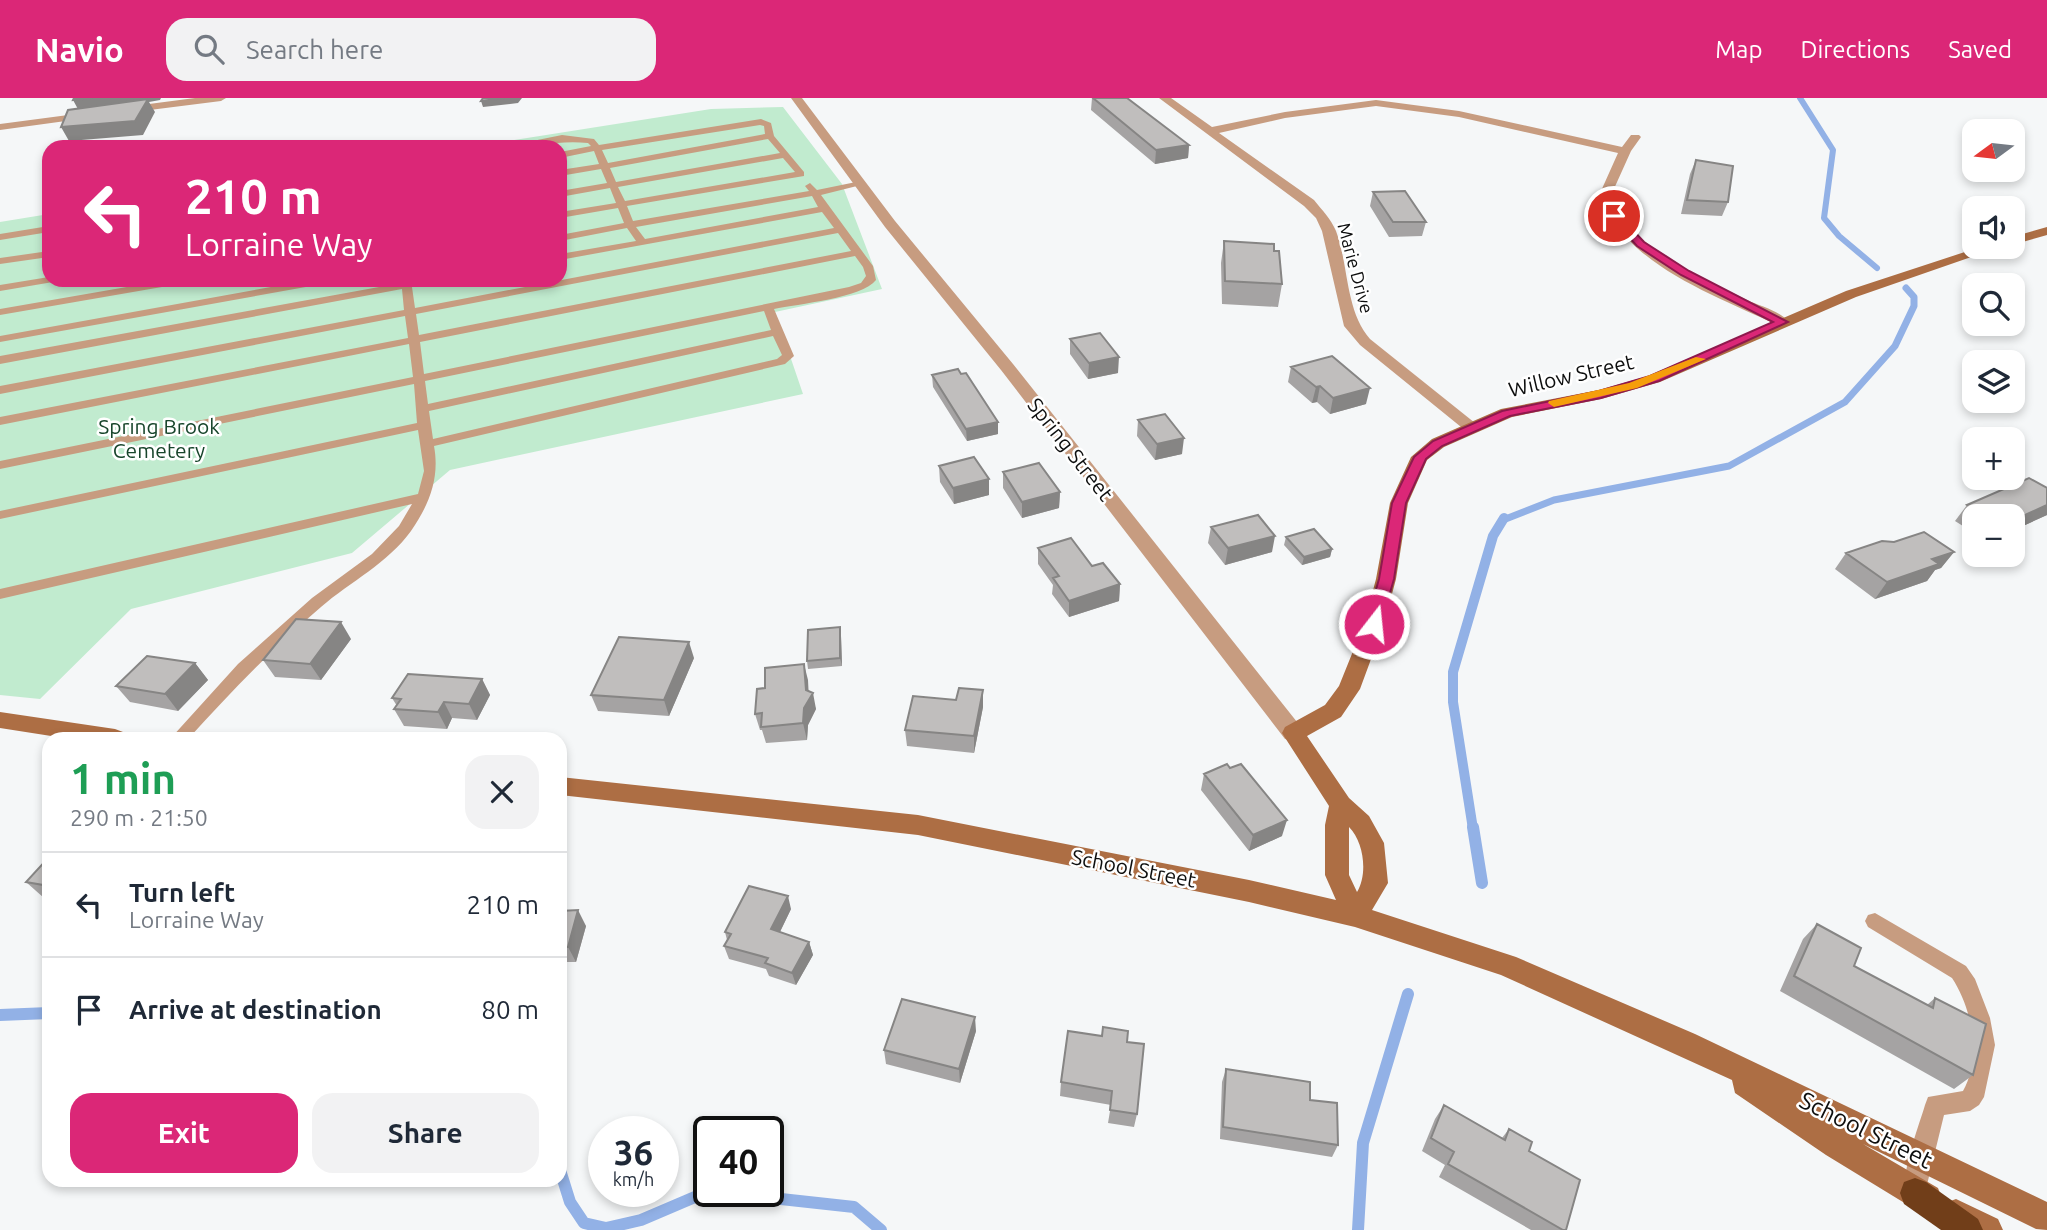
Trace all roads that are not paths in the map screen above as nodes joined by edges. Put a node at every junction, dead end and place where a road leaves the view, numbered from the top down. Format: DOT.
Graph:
graph roads {
  1 [pos="221,98"];
  2 [pos="796,98"];
  3 [pos="1164,98"];
  4 [pos="114,112"];
  5 [pos="101,114"];
  6 [pos="0,127"];
  7 [pos="1211,131"];
  8 [pos="770,136"];
  9 [pos="1635,137"];
  10 [pos="558,140"];
  11 [pos="597,148"];
  12 [pos="1625,151"];
  13 [pos="567,154"];
  14 [pos="786,155"];
  15 [pos="604,166"];
  16 [pos="567,172"];
  17 [pos="801,174"];
  18 [pos="858,183"];
  19 [pos="612,185"];
  20 [pos="567,193"];
  21 [pos="815,193"];
  22 [pos="621,204"];
  23 [pos="824,209"];
  24 [pos="567,214"];
  25 [pos="629,225"];
  26 [pos="42,230"];
  27 [pos="840,230"];
  28 [pos="2047,231"];
  29 [pos="0,237"];
  30 [pos="567,237"];
  31 [pos="2025,237"];
  32 [pos="642,243"];
  33 [pos="857,253"];
  34 [pos="42,255"];
  35 [pos="567,256"];
  36 [pos="1962,256"];
  37 [pos="0,261"];
  38 [pos="42,281"];
  39 [pos="567,282"];
  40 [pos="145,287"];
  41 [pos="289,287"];
  42 [pos="385,287"];
  43 [pos="407,287"];
  44 [pos="541,287"];
  45 [pos="0,288"];
  46 [pos="768,307"];
  47 [pos="0,312"];
  48 [pos="410,312"];
  49 [pos="1783,322"];
  50 [pos="778,332"];
  51 [pos="0,339"];
  52 [pos="415,340"];
  53 [pos="0,360"];
  54 [pos="421,377"];
  55 [pos="0,390"];
  56 [pos="423,409"];
  57 [pos="0,421"];
  58 [pos="423,425"];
  59 [pos="1472,427"];
  60 [pos="428,444"];
  61 [pos="0,464"];
  62 [pos="423,497"];
  63 [pos="0,515"];
  64 [pos="0,594"];
  65 [pos="0,720"];
  66 [pos="77,732"];
  67 [pos="185,732"];
  68 [pos="1293,733"];
  69 [pos="567,787"];
  70 [pos="1341,805"];
  71 [pos="1355,916"];
  72 [pos="1875,921"];
  73 [pos="1685,1043"];
  74 [pos="1921,1157"];
  75 [pos="1915,1193"];
  76 [pos="2047,1218"];
  77 [pos="1967,1230"];
  78 [pos="1987,1230"];
  1 -- 4 [label="street"];
  2 -- 18 [label="street, Spring Street"];
  3 -- 7 [label="street, Marie Drive"];
  5 -- 6 [label="street"];
  7 -- 12 [label="street"];
  7 -- 59 [label="street, Marie Drive"];
  8 -- 11 [label="lane"];
  8 -- 14 [label="lane"];
  8 -- 15 [label="lane"];
  9 -- 12 [label="street"];
  10 -- 11 [label="lane"];
  11 -- 13 [label="lane"];
  11 -- 15 [label="lane"];
  12 -- 49 [label="street"];
  14 -- 17 [label="lane"];
  14 -- 19 [label="lane"];
  15 -- 16 [label="lane"];
  15 -- 19 [label="lane"];
  17 -- 21 [label="lane"];
  17 -- 22 [label="lane"];
  18 -- 21 [label="lane"];
  18 -- 68 [label="street, Spring Street"];
  19 -- 20 [label="lane"];
  19 -- 22 [label="lane"];
  21 -- 23 [label="lane"];
  21 -- 25 [label="lane"];
  22 -- 24 [label="lane"];
  22 -- 25 [label="lane"];
  23 -- 27 [label="lane"];
  23 -- 32 [label="lane"];
  25 -- 30 [label="lane"];
  25 -- 32 [label="lane"];
  26 -- 29 [label="lane"];
  27 -- 33 [label="lane"];
  27 -- 39 [label="lane"];
  28 -- 31 [label="street"];
  32 -- 35 [label="lane"];
  33 -- 46 [label="lane"];
  33 -- 52 [label="lane"];
  34 -- 37 [label="lane"];
  36 -- 49 [label="street, Willow Street"];
  38 -- 45 [label="lane"];
  40 -- 47 [label="lane"];
  41 -- 51 [label="lane"];
  42 -- 53 [label="lane"];
  43 -- 48 [label="lane"];
  44 -- 48 [label="lane"];
  46 -- 50 [label="lane"];
  46 -- 54 [label="lane"];
  48 -- 52 [label="lane"];
  48 -- 55 [label="lane"];
  49 -- 59 [label="street, Willow Street"];
  50 -- 56 [label="lane"];
  50 -- 60 [label="lane"];
  52 -- 54 [label="lane"];
  52 -- 57 [label="lane"];
  54 -- 56 [label="lane"];
  54 -- 61 [label="lane"];
  56 -- 58 [label="lane"];
  58 -- 60 [label="lane"];
  58 -- 63 [label="lane"];
  59 -- 68 [label="street, Willow Street"];
  60 -- 62 [label="lane"];
  62 -- 64 [label="lane"];
  62 -- 67 [label="lane"];
  65 -- 66 [label="street"];
  68 -- 70 [label="street, Spring Street"];
  69 -- 71 [label="street, School Street"];
  70 -- 71 [label="street"];
  70 -- 71 [label="street, Spring Street"];
  71 -- 73 [label="street, School Street"];
  72 -- 74 [label="lane"];
  73 -- 74 [label="street, School Street"];
  73 -- 75 [label="street, School Street"];
  74 -- 75 [label="lane"];
  74 -- 76 [label="street, School Street"];
  75 -- 77 [label="highway"];
  75 -- 78 [label="street, School Street"];
}
